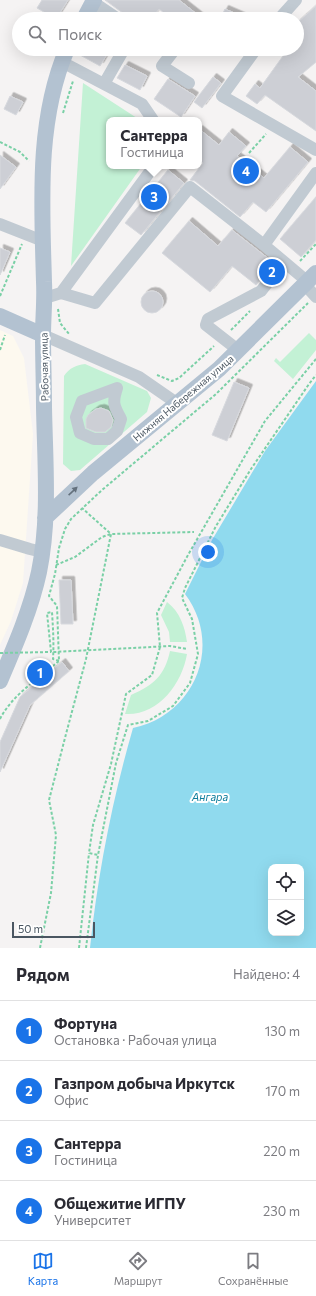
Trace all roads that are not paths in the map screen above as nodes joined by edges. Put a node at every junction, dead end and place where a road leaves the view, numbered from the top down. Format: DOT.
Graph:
graph roads {
  1 [pos="296,0"];
  2 [pos="94,1"];
  3 [pos="88,12"];
  4 [pos="109,12"];
  5 [pos="285,12"];
  6 [pos="64,56"];
  7 [pos="65,56"];
  8 [pos="120,56"];
  9 [pos="170,56"];
  10 [pos="251,56"];
  11 [pos="189,83"];
  12 [pos="104,84"];
  13 [pos="151,117"];
  14 [pos="316,150"];
  15 [pos="152,169"];
  16 [pos="316,173"];
  17 [pos="0,224"];
  18 [pos="43,241"];
  19 [pos="264,244"];
  20 [pos="284,262"];
  21 [pos="312,287"];
  22 [pos="60,293"];
  23 [pos="45,298"];
  24 [pos="0,316"];
  25 [pos="43,335"];
  26 [pos="238,350"];
  27 [pos="125,371"];
  28 [pos="117,388"];
  29 [pos="178,404"];
  30 [pos="45,518"];
  31 [pos="0,540"];
  32 [pos="42,552"];
  33 [pos="0,681"];
  1 -- 5 [label="street"];
  2 -- 3 [label="main road"];
  2 -- 4 [label="street"];
  6 -- 18 [label="main road, Рабочая улица"];
  7 -- 12 [label="street"];
  8 -- 12 [label="street"];
  9 -- 11 [label="street"];
  10 -- 14 [label="street"];
  12 -- 13 [label="street"];
  15 -- 22 [label="street"];
  16 -- 19 [label="street"];
  17 -- 18 [label="street"];
  18 -- 23 [label="main road, Рабочая улица"];
  19 -- 20 [label="street"];
  19 -- 22 [label="street"];
  20 -- 21 [label="street"];
  20 -- 26 [label="street"];
  21 -- 26 [label="main road, Нижняя Набережная улица"];
  22 -- 23 [label="street"];
  23 -- 25 [label="main road, Рабочая улица"];
  24 -- 25 [label="main road"];
  25 -- 27 [label="street"];
  25 -- 30 [label="main road, Рабочая улица"];
  26 -- 29 [label="main road, Нижняя Набережная улица"];
  27 -- 28 [label="street"];
  27 -- 29 [label="street"];
  28 -- 28 [label="street"];
  30 -- 29 [label="main road, Нижняя Набережная улица, one-way"];
  30 -- 32 [label="main road, Рабочая улица"];
  31 -- 32 [label="street"];
  32 -- 33 [label="main road, Рабочая улица"];
}
